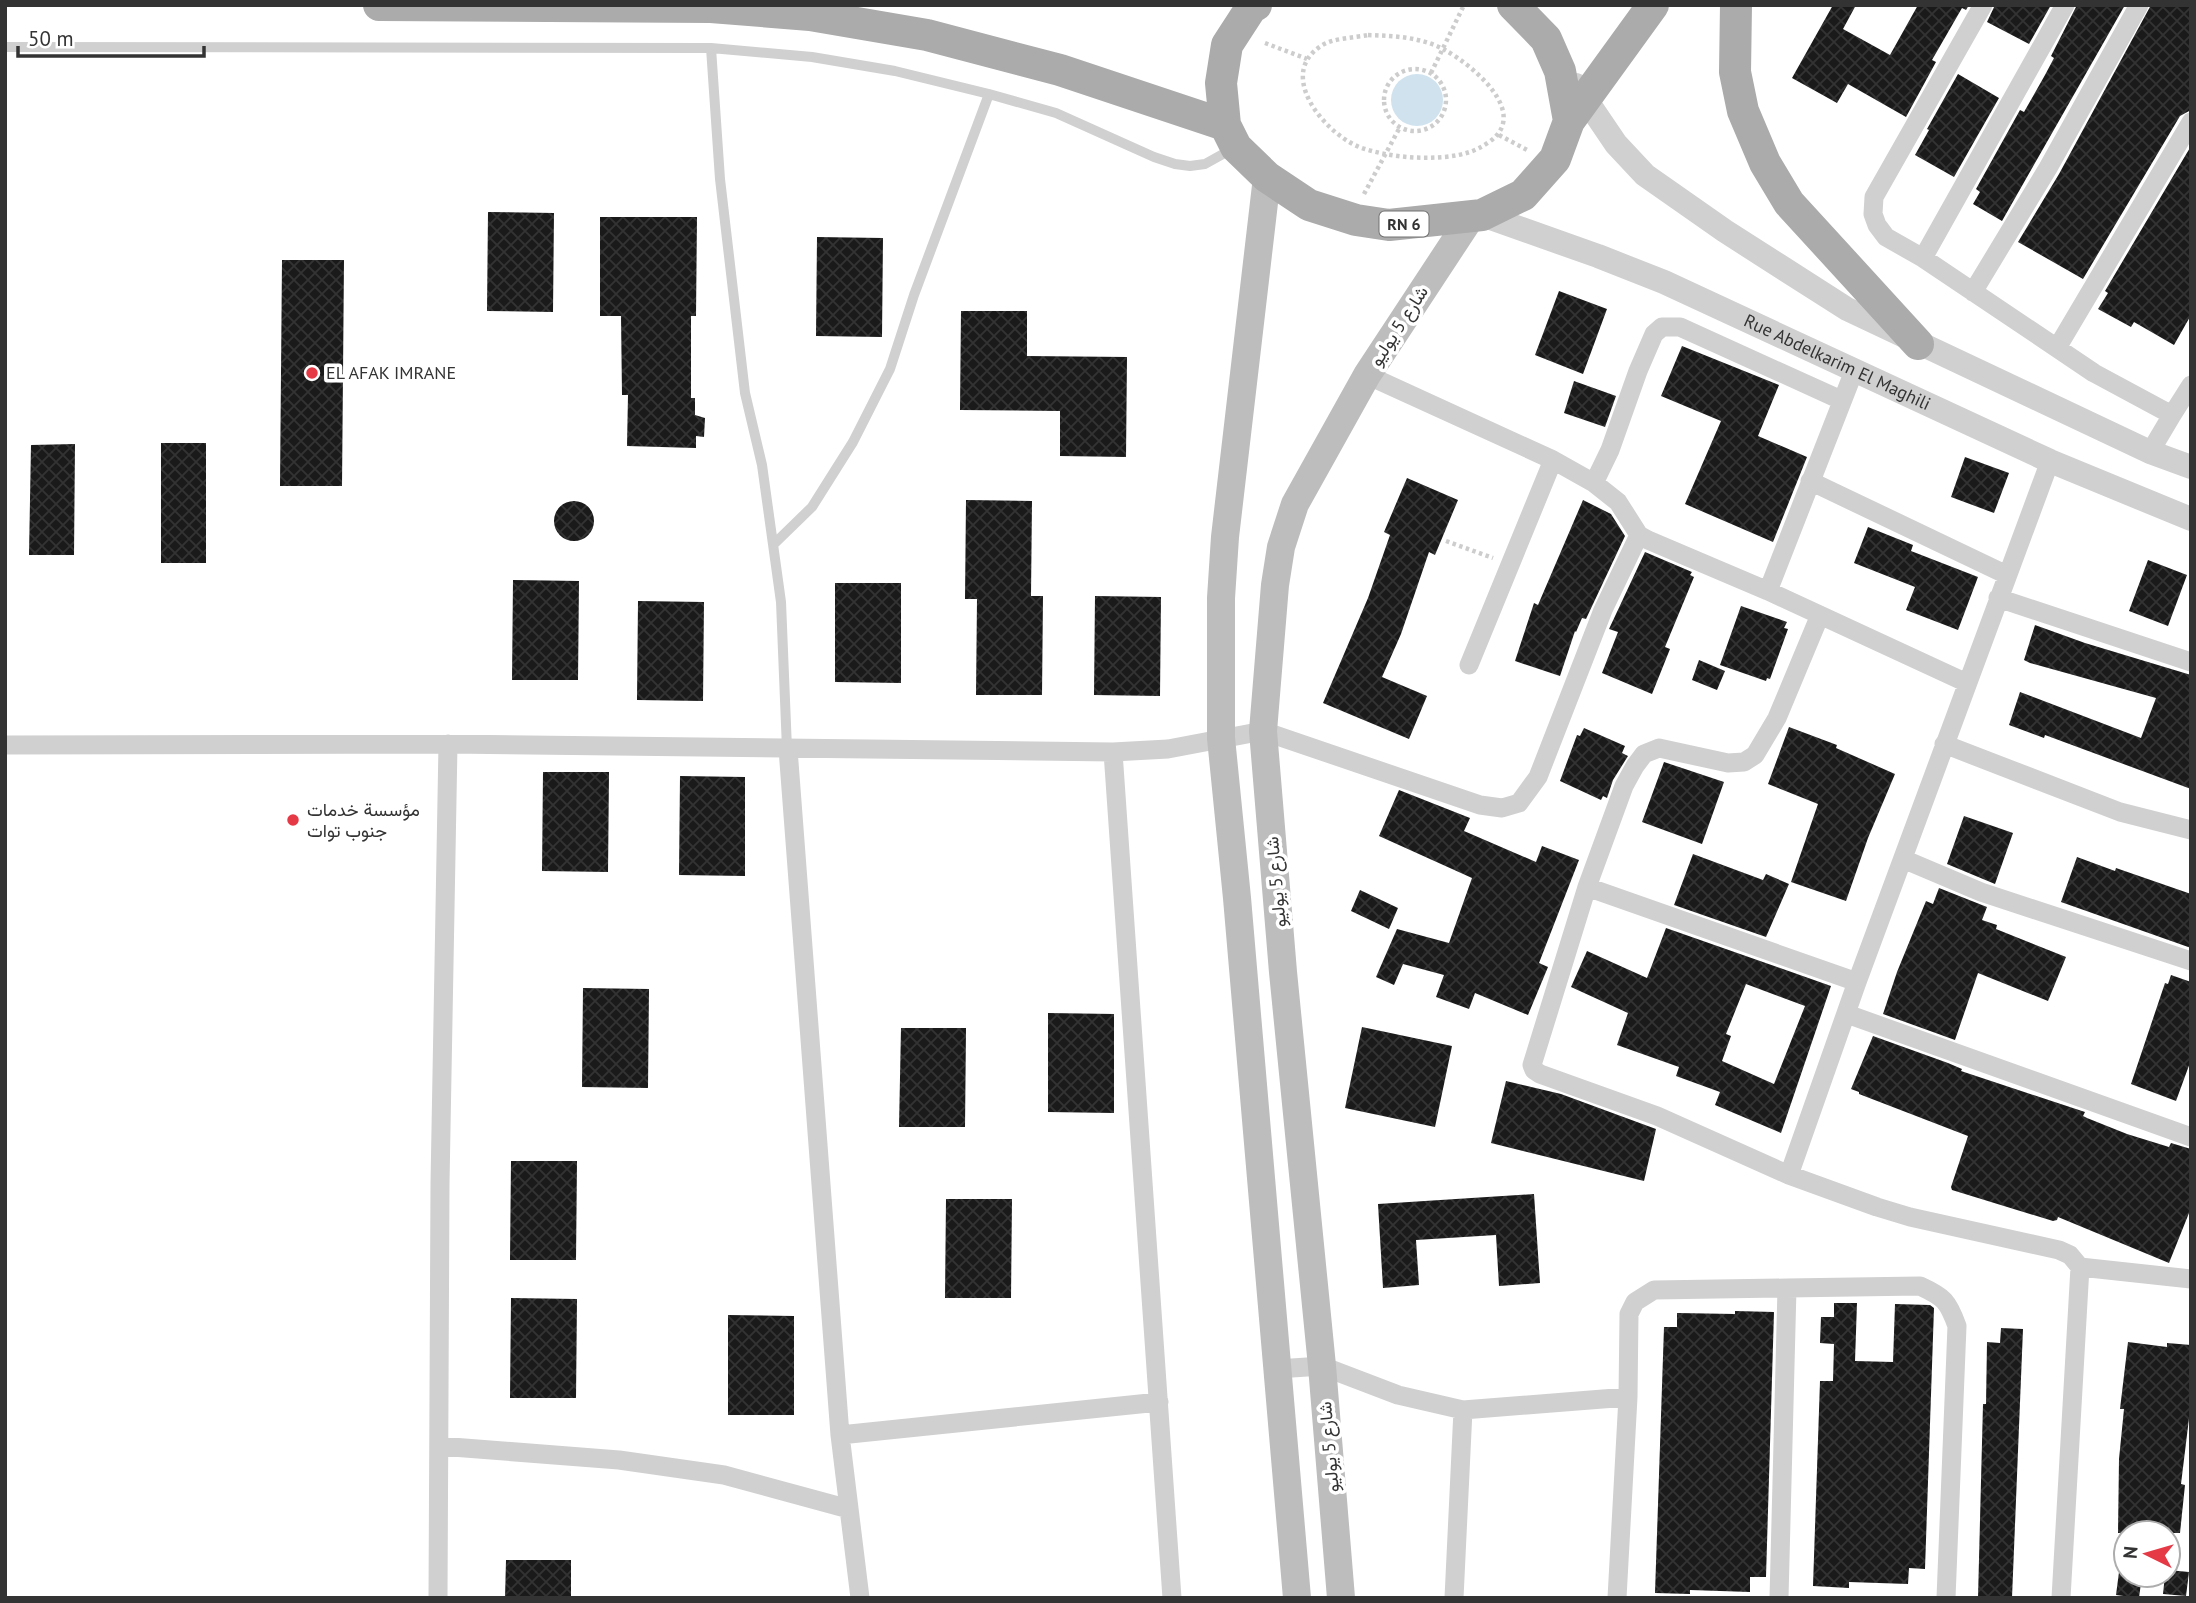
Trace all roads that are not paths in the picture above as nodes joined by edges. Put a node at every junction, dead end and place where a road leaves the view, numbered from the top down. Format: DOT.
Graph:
graph roads {
  1 [pos="379,5"];
  2 [pos="1256,5"];
  3 [pos="1513,5"];
  4 [pos="1653,5"];
  5 [pos="1736,5"];
  6 [pos="1983,5"];
  7 [pos="2066,5"];
  8 [pos="2139,5"];
  9 [pos="5,47"];
  10 [pos="711,48"];
  11 [pos="989,94"];
  12 [pos="1576,109"];
  13 [pos="2191,122"];
  14 [pos="1230,136"];
  15 [pos="1267,177"];
  16 [pos="1476,216"];
  17 [pos="1923,258"];
  18 [pos="1973,292"];
  19 [pos="1918,344"];
  20 [pos="2057,348"];
  21 [pos="1854,371"];
  22 [pos="1367,375"];
  23 [pos="2191,385"];
  24 [pos="1841,400"];
  25 [pos="2172,415"];
  26 [pos="2150,452"];
  27 [pos="1553,460"];
  28 [pos="2050,461"];
  29 [pos="2191,467"];
  30 [pos="1810,481"];
  31 [pos="1594,483"];
  32 [pos="2191,519"];
  33 [pos="1639,535"];
  34 [pos="775,543"];
  35 [pos="2007,575"];
  36 [pos="1768,591"];
  37 [pos="1998,598"];
  38 [pos="1820,615"];
  39 [pos="2191,662"];
  40 [pos="1469,665"];
  41 [pos="1967,683"];
  42 [pos="1264,731"];
  43 [pos="1221,737"];
  44 [pos="448,744"];
  45 [pos="1944,744"];
  46 [pos="5,745"];
  47 [pos="788,749"];
  48 [pos="1113,752"];
  49 [pos="2191,830"];
  50 [pos="1903,859"];
  51 [pos="1587,887"];
  52 [pos="2191,961"];
  53 [pos="1857,982"];
  54 [pos="1847,1014"];
  55 [pos="2191,1137"];
  56 [pos="1788,1175"];
  57 [pos="2080,1267"];
  58 [pos="2191,1279"];
  59 [pos="1787,1288"];
  60 [pos="1322,1366"];
  61 [pos="1277,1369"];
  62 [pos="1628,1397"];
  63 [pos="1158,1402"];
  64 [pos="1462,1410"];
  65 [pos="840,1435"];
  66 [pos="439,1446"];
  67 [pos="849,1509"];
  68 [pos="438,1598"];
  69 [pos="860,1598"];
  70 [pos="1172,1598"];
  71 [pos="1297,1598"];
  72 [pos="1341,1598"];
  73 [pos="1454,1598"];
  74 [pos="1617,1598"];
  75 [pos="1779,1598"];
  76 [pos="1946,1598"];
  77 [pos="2061,1598"];
  1 -- 14 [label="main road, RN 6"];
  2 -- 14 [label="main road"];
  3 -- 12 [label="main road"];
  4 -- 12 [label="main road, RN 6"];
  5 -- 19 [label="main road"];
  6 -- 17 [label="street"];
  7 -- 17 [label="street"];
  8 -- 18 [label="street"];
  9 -- 10 [label="lane"];
  10 -- 11 [label="lane"];
  10 -- 34 [label="lane"];
  11 -- 14 [label="lane"];
  11 -- 34 [label="lane"];
  12 -- 16 [label="main road, RN 6"];
  12 -- 19 [label="street"];
  13 -- 20 [label="street"];
  14 -- 15 [label="main road, RN 6"];
  15 -- 16 [label="main road, RN 6"];
  15 -- 43 [label="main road"];
  16 -- 21 [label="street, Rue Abdelkarim El Maghili"];
  16 -- 22 [label="main road, شارع 5 يوليو"];
  17 -- 18 [label="street"];
  18 -- 20 [label="street"];
  19 -- 26 [label="street"];
  20 -- 25 [label="street"];
  21 -- 24 [label="street"];
  21 -- 28 [label="street, Rue Abdelkarim El Maghili"];
  22 -- 27 [label="street"];
  22 -- 42 [label="main road, شارع 5 يوليو"];
  23 -- 25 [label="street"];
  24 -- 30 [label="street"];
  24 -- 31 [label="street"];
  25 -- 26 [label="street"];
  26 -- 29 [label="street"];
  27 -- 31 [label="street"];
  27 -- 40 [label="street"];
  28 -- 32 [label="street, Rue Abdelkarim El Maghili"];
  28 -- 35 [label="street"];
  30 -- 35 [label="street"];
  30 -- 36 [label="street"];
  31 -- 33 [label="street"];
  33 -- 36 [label="street"];
  33 -- 42 [label="street"];
  34 -- 47 [label="lane"];
  35 -- 37 [label="street"];
  36 -- 38 [label="street"];
  37 -- 39 [label="street"];
  37 -- 41 [label="street"];
  38 -- 41 [label="street"];
  38 -- 51 [label="street"];
  41 -- 45 [label="street"];
  42 -- 43 [label="street"];
  42 -- 60 [label="main road, شارع 5 يوليو"];
  43 -- 48 [label="street"];
  43 -- 61 [label="main road"];
  44 -- 46 [label="street"];
  44 -- 47 [label="street"];
  44 -- 66 [label="street"];
  45 -- 49 [label="street"];
  45 -- 50 [label="street"];
  47 -- 48 [label="street"];
  47 -- 65 [label="street"];
  48 -- 63 [label="street"];
  50 -- 52 [label="street"];
  50 -- 53 [label="street"];
  51 -- 53 [label="street"];
  51 -- 56 [label="street"];
  53 -- 54 [label="street"];
  54 -- 55 [label="street"];
  54 -- 56 [label="street"];
  56 -- 57 [label="street"];
  57 -- 58 [label="street"];
  57 -- 77 [label="street"];
  59 -- 62 [label="street"];
  59 -- 75 [label="street"];
  59 -- 76 [label="street"];
  60 -- 61 [label="street"];
  60 -- 64 [label="street"];
  60 -- 72 [label="main road, شارع 5 يوليو"];
  61 -- 71 [label="main road"];
  62 -- 64 [label="street"];
  62 -- 74 [label="street"];
  63 -- 65 [label="street"];
  63 -- 70 [label="street"];
  64 -- 73 [label="street"];
  65 -- 67 [label="street"];
  66 -- 67 [label="street"];
  66 -- 68 [label="street"];
  67 -- 69 [label="street"];
}
